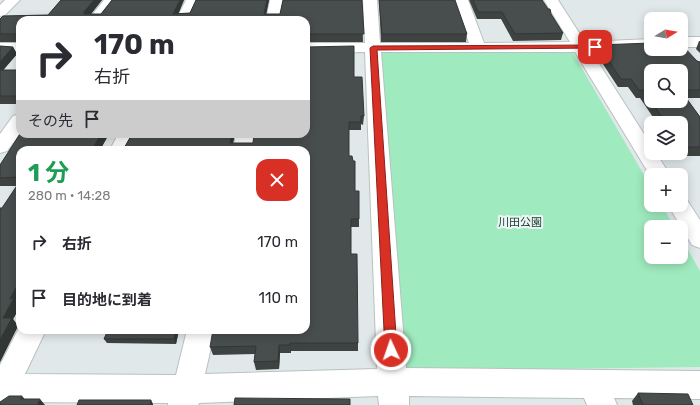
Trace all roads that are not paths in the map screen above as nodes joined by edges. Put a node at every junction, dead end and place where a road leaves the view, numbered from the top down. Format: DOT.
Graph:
graph roads {
  1 [pos="110,0"];
  2 [pos="193,0"];
  3 [pos="277,0"];
  4 [pos="370,0"];
  5 [pos="462,0"];
  6 [pos="551,0"];
  7 [pos="98,16"];
  8 [pos="185,16"];
  9 [pos="274,16"];
  10 [pos="700,42"];
  11 [pos="644,44"];
  12 [pos="688,46"];
  13 [pos="580,47"];
  14 [pos="0,48"];
  15 [pos="16,48"];
  16 [pos="310,48"];
  17 [pos="373,48"];
  18 [pos="478,48"];
  19 [pos="16,125"];
  20 [pos="0,147"];
  21 [pos="656,168"];
  22 [pos="683,212"];
  23 [pos="700,239"];
  24 [pos="30,334"];
  25 [pos="200,334"];
  26 [pos="700,386"];
  27 [pos="1,391"];
  28 [pos="393,393"];
  29 [pos="598,395"];
  30 [pos="185,397"];
  1 -- 7 [label="street"];
  2 -- 8 [label="street"];
  3 -- 9 [label="street"];
  4 -- 17 [label="street"];
  5 -- 18 [label="street"];
  6 -- 13 [label="street"];
  10 -- 12 [label="street"];
  11 -- 13 [label="street"];
  13 -- 18 [label="street"];
  13 -- 21 [label="street"];
  14 -- 15 [label="street"];
  16 -- 17 [label="street"];
  17 -- 18 [label="street"];
  17 -- 28 [label="street"];
  19 -- 20 [label="street"];
  22 -- 23 [label="street"];
  24 -- 27 [label="street"];
  25 -- 30 [label="street"];
  26 -- 29 [label="street"];
  27 -- 30 [label="street"];
  28 -- 29 [label="street"];
  28 -- 30 [label="street"];
}
